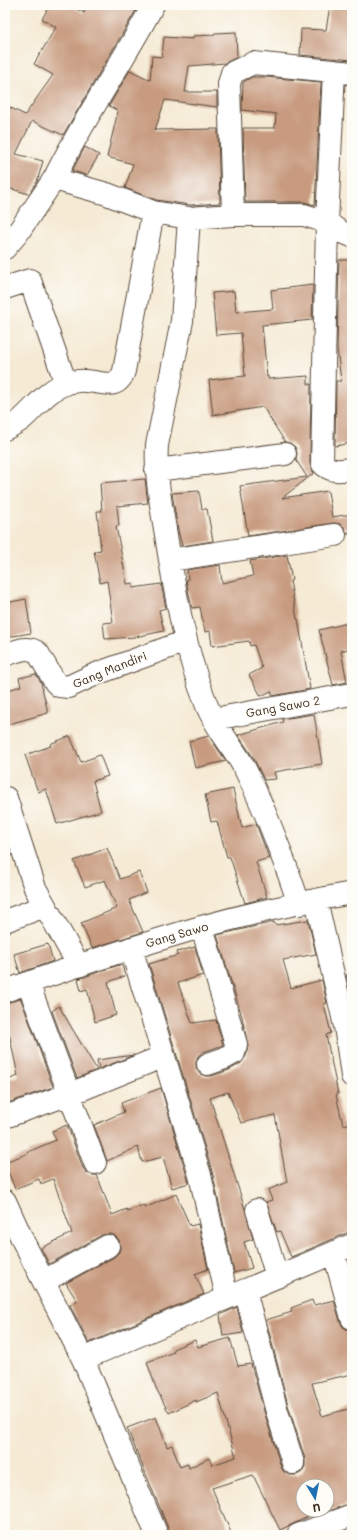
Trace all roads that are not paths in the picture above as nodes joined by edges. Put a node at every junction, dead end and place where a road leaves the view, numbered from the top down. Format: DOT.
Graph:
graph roads {
  1 [pos="153,5"];
  2 [pos="343,72"];
  3 [pos="54,180"];
  4 [pos="153,212"];
  5 [pos="233,215"];
  6 [pos="189,218"];
  7 [pos="327,222"];
  8 [pos="352,236"];
  9 [pos="5,248"];
  10 [pos="5,288"];
  11 [pos="66,384"];
  12 [pos="5,429"];
  13 [pos="285,454"];
  14 [pos="352,469"];
  15 [pos="156,470"];
  16 [pos="335,535"];
  17 [pos="170,560"];
  18 [pos="186,641"];
  19 [pos="5,655"];
  20 [pos="352,694"];
  21 [pos="214,719"];
  22 [pos="6,798"];
  23 [pos="352,892"];
  24 [pos="307,902"];
  25 [pos="45,906"];
  26 [pos="5,921"];
  27 [pos="202,927"];
  28 [pos="131,948"];
  29 [pos="79,966"];
  30 [pos="28,983"];
  31 [pos="5,991"];
  32 [pos="164,1056"];
  33 [pos="208,1064"];
  34 [pos="352,1076"];
  35 [pos="70,1094"];
  36 [pos="5,1118"];
  37 [pos="96,1163"];
  38 [pos="5,1201"];
  39 [pos="257,1210"];
  40 [pos="108,1246"];
  41 [pos="343,1249"];
  42 [pos="277,1277"];
  43 [pos="44,1281"];
  44 [pos="236,1294"];
  45 [pos="352,1318"];
  46 [pos="83,1359"];
  47 [pos="293,1463"];
  48 [pos="352,1515"];
  49 [pos="157,1535"];
  50 [pos="298,1535"];
  1 -- 3 [label="street"];
  2 -- 5 [label="street"];
  2 -- 7 [label="street"];
  3 -- 4 [label="street"];
  3 -- 9 [label="street"];
  4 -- 6 [label="street"];
  4 -- 11 [label="street"];
  5 -- 6 [label="street"];
  5 -- 7 [label="street"];
  6 -- 15 [label="street"];
  7 -- 8 [label="street"];
  7 -- 14 [label="street"];
  10 -- 11 [label="street"];
  11 -- 12 [label="street"];
  13 -- 15 [label="street"];
  15 -- 17 [label="street"];
  16 -- 17 [label="street"];
  17 -- 18 [label="street"];
  18 -- 19 [label="street, Gang Mandiri"];
  18 -- 21 [label="street"];
  20 -- 21 [label="street, Gang Sawo 2"];
  21 -- 24 [label="street"];
  22 -- 25 [label="street"];
  23 -- 24 [label="street, Gang Sawo"];
  24 -- 27 [label="street, Gang Sawo"];
  24 -- 34 [label="street"];
  25 -- 26 [label="street"];
  25 -- 29 [label="street"];
  27 -- 28 [label="street, Gang Sawo"];
  27 -- 33 [label="street"];
  28 -- 29 [label="street, Gang Sawo"];
  28 -- 32 [label="street"];
  29 -- 30 [label="street, Gang Sawo"];
  30 -- 31 [label="street, Gang Sawo"];
  30 -- 35 [label="street"];
  32 -- 35 [label="street"];
  32 -- 44 [label="street"];
  35 -- 36 [label="street"];
  35 -- 37 [label="street"];
  38 -- 43 [label="street"];
  39 -- 42 [label="street"];
  40 -- 43 [label="street"];
  41 -- 42 [label="street"];
  41 -- 45 [label="street"];
  42 -- 44 [label="street"];
  43 -- 46 [label="street"];
  44 -- 46 [label="street"];
  44 -- 47 [label="street"];
  46 -- 49 [label="street"];
  48 -- 50 [label="street"];
}
